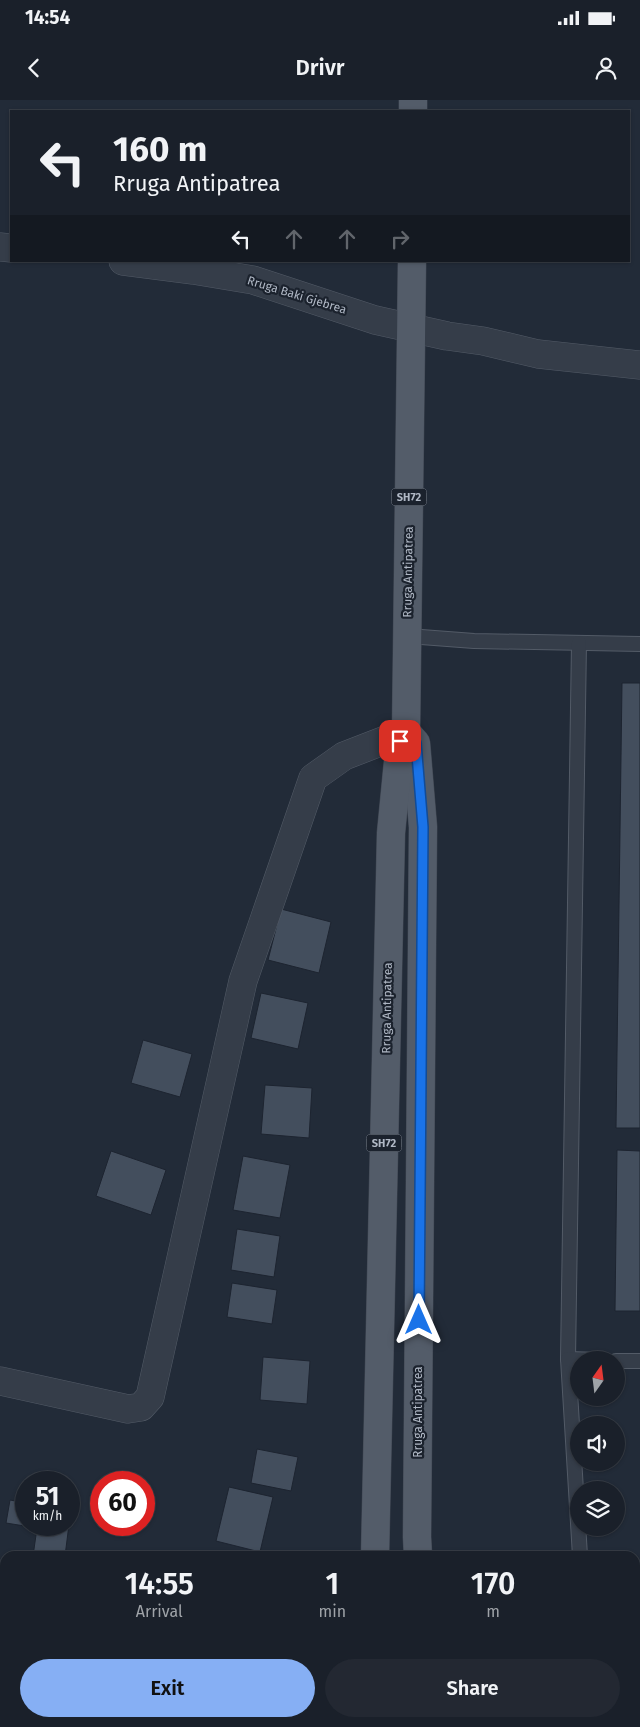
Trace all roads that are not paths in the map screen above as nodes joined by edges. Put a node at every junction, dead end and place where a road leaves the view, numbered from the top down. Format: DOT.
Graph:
graph roads {
  1 [pos="131,262"];
  2 [pos="412,262"];
  3 [pos="411,327"];
  4 [pos="640,365"];
  5 [pos="408,636"];
  6 [pos="579,643"];
  7 [pos="640,644"];
  8 [pos="406,732"];
  9 [pos="568,1359"];
  10 [pos="625,1360"];
  11 [pos="640,1361"];
  12 [pos="0,1381"];
  13 [pos="375,1551"];
  14 [pos="418,1551"];
  15 [pos="580,1551"];
  1 -- 3 [label="street, Rruga Baki Gjebrea"];
  2 -- 3 [label="main road, Rruga Antipatrea / SH72"];
  3 -- 4 [label="street, Rruga Baki Gjebrea"];
  3 -- 5 [label="main road, Rruga Antipatrea / SH72"];
  5 -- 6 [label="lane"];
  5 -- 8 [label="main road, Rruga Antipatrea / SH72"];
  6 -- 7 [label="lane"];
  6 -- 9 [label="lane"];
  8 -- 12 [label="street"];
  8 -- 13 [label="main road, Rruga Antipatrea / SH72"];
  8 -- 14 [label="main road, Rruga Antipatrea / SH72"];
  9 -- 15 [label="lane"];
  10 -- 11 [label="lane"];
}
